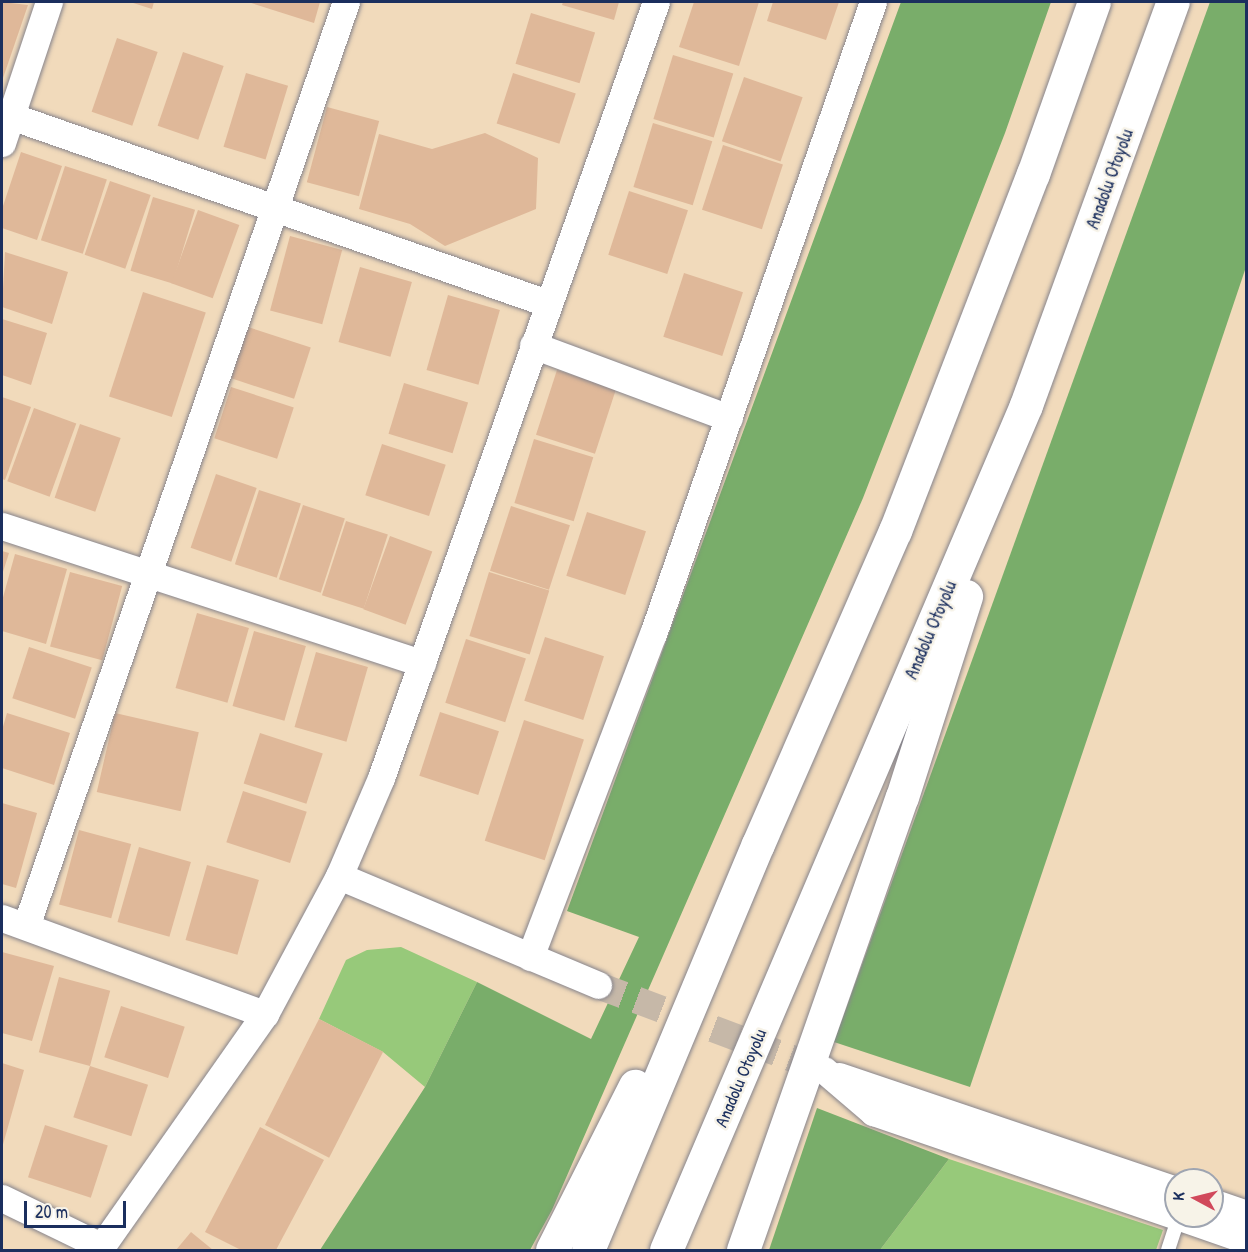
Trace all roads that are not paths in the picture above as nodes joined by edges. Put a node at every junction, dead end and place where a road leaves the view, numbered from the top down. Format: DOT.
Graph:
graph roads {
  1 [pos="49,2"];
  2 [pos="346,2"];
  3 [pos="656,2"];
  4 [pos="873,2"];
  5 [pos="1094,2"];
  6 [pos="1173,2"];
  7 [pos="6,114"];
  8 [pos="2,143"];
  9 [pos="273,205"];
  10 [pos="547,303"];
  11 [pos="533,345"];
  12 [pos="1026,405"];
  13 [pos="729,418"];
  14 [pos="2,526"];
  15 [pos="146,574"];
  16 [pos="422,663"];
  17 [pos="758,844"];
  18 [pos="339,876"];
  19 [pos="14,922"];
  20 [pos="530,957"];
  21 [pos="598,985"];
  22 [pos="265,1014"];
  23 [pos="1164,1186"];
  24 [pos="2,1198"];
  25 [pos="1224,1206"];
  26 [pos="1164,1211"];
  27 [pos="1246,1214"];
  28 [pos="1175,1228"];
  29 [pos="1212,1228"];
  30 [pos="1246,1240"];
  31 [pos="101,1249"];
  32 [pos="552,1251"];
  33 [pos="588,1251"];
  34 [pos="666,1251"];
  35 [pos="742,1251"];
  36 [pos="1168,1251"];
  1 -- 7 [label="street"];
  2 -- 9 [label="street"];
  3 -- 10 [label="street"];
  4 -- 13 [label="street"];
  5 -- 17 [label="highway"];
  6 -- 12 [label="highway, Anadolu Otoyolu"];
  7 -- 8 [label="street"];
  7 -- 9 [label="street"];
  9 -- 10 [label="street"];
  9 -- 15 [label="street"];
  10 -- 11 [label="street"];
  11 -- 13 [label="street"];
  11 -- 16 [label="street"];
  12 -- 34 [label="highway, Anadolu Otoyolu"];
  12 -- 35 [label="highway"];
  13 -- 20 [label="street"];
  14 -- 15 [label="street"];
  15 -- 16 [label="street"];
  15 -- 19 [label="street"];
  16 -- 18 [label="street"];
  17 -- 32 [label="highway"];
  17 -- 33 [label="highway"];
  18 -- 20 [label="street"];
  18 -- 22 [label="street"];
  19 -- 22 [label="street"];
  20 -- 21 [label="street"];
  22 -- 31 [label="street"];
  23 -- 26 [label="street"];
  24 -- 31 [label="street"];
  25 -- 27 [label="street"];
  28 -- 36 [label="lane"];
  29 -- 30 [label="street"];
}
